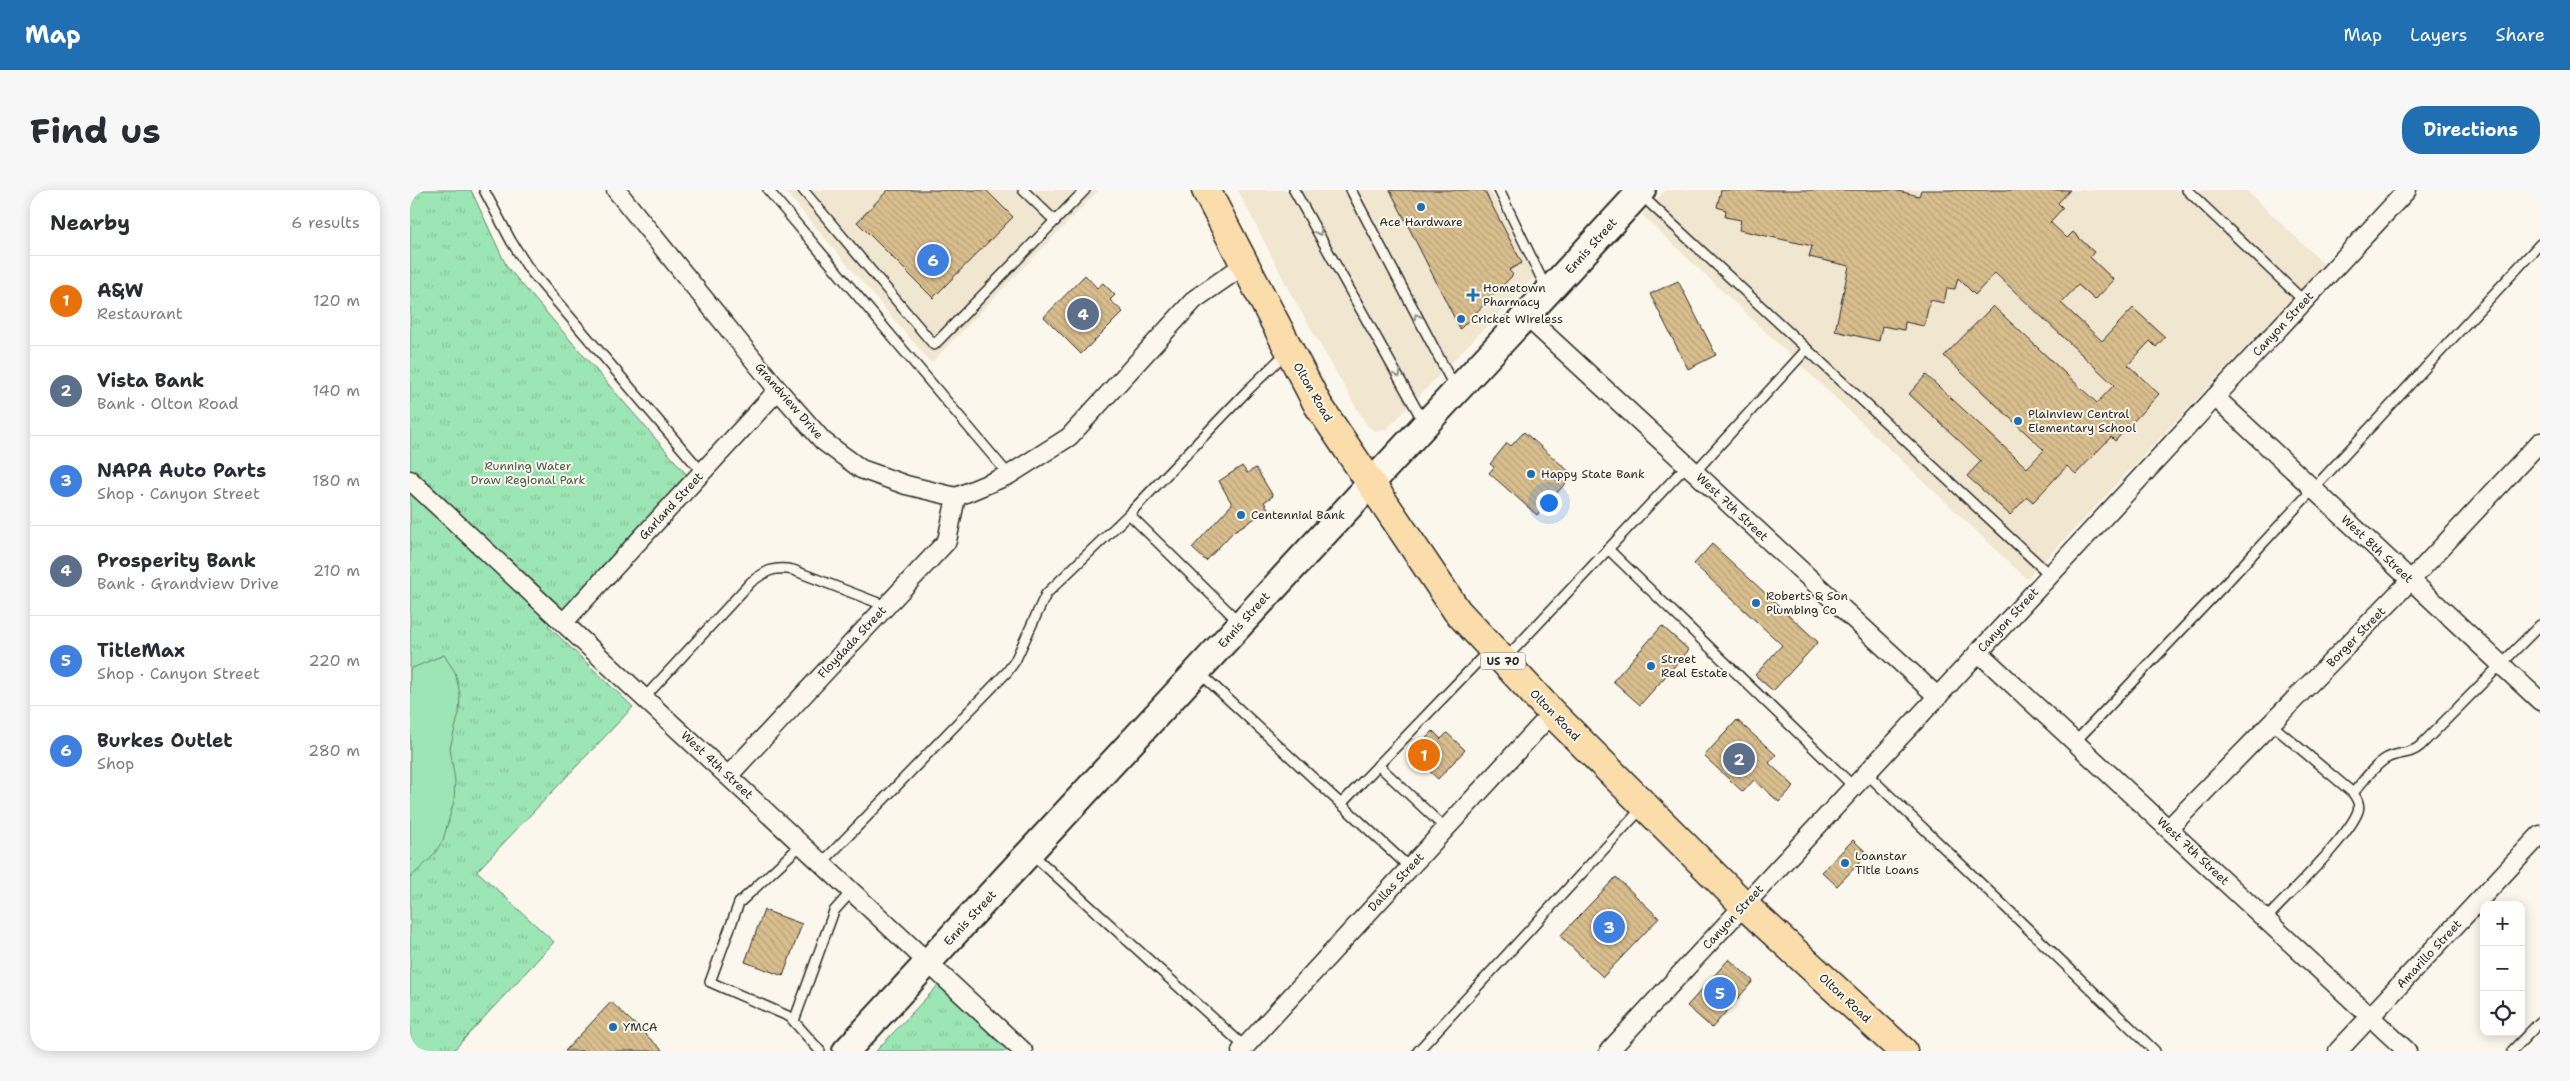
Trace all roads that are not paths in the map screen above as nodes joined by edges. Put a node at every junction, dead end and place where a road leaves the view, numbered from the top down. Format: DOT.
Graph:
graph roads {
  1 [pos="484,190"];
  2 [pos="616,190"];
  3 [pos="768,190"];
  4 [pos="803,190"];
  5 [pos="1023,190"];
  6 [pos="1085,190"];
  7 [pos="1206,190"];
  8 [pos="1294,190"];
  9 [pos="1350,190"];
  10 [pos="1499,190"];
  11 [pos="2187,190"];
  12 [pos="2407,190"];
  13 [pos="1640,192"];
  14 [pos="1055,221"];
  15 [pos="2540,244"];
  16 [pos="1244,265"];
  17 [pos="1549,293"];
  18 [pos="2304,301"];
  19 [pos="1527,317"];
  20 [pos="1807,349"];
  21 [pos="1289,350"];
  22 [pos="778,390"];
  23 [pos="1457,391"];
  24 [pos="2215,397"];
  25 [pos="1425,424"];
  26 [pos="2540,442"];
  27 [pos="1691,468"];
  28 [pos="702,472"];
  29 [pos="1009,475"];
  30 [pos="410,480"];
  31 [pos="1369,483"];
  32 [pos="2312,488"];
  33 [pos="956,497"];
  34 [pos="1129,514"];
  35 [pos="1608,549"];
  36 [pos="2050,575"];
  37 [pos="2411,580"];
  38 [pos="886,606"];
  39 [pos="564,622"];
  40 [pos="1241,624"];
  41 [pos="2540,625"];
  42 [pos="1978,652"];
  43 [pos="1497,654"];
  44 [pos="2501,664"];
  45 [pos="1198,671"];
  46 [pos="645,697"];
  47 [pos="1938,697"];
  48 [pos="2540,701"];
  49 [pos="1552,713"];
  50 [pos="2271,724"];
  51 [pos="2075,742"];
  52 [pos="1378,765"];
  53 [pos="1866,773"];
  54 [pos="728,776"];
  55 [pos="1854,787"];
  56 [pos="2353,793"];
  57 [pos="1341,804"];
  58 [pos="1644,806"];
  59 [pos="2169,828"];
  60 [pos="1446,829"];
  61 [pos="2540,835"];
  62 [pos="801,845"];
  63 [pos="1030,852"];
  64 [pos="821,864"];
  65 [pos="1410,868"];
  66 [pos="851,892"];
  67 [pos="1744,905"];
  68 [pos="2266,920"];
  69 [pos="928,964"];
  70 [pos="2370,1016"];
  71 [pos="794,1021"];
  72 [pos="2540,1022"];
  73 [pos="1243,1049"];
  74 [pos="820,1051"];
  75 [pos="846,1051"];
  76 [pos="1023,1051"];
  77 [pos="1418,1051"];
  78 [pos="1609,1051"];
  79 [pos="1903,1051"];
  80 [pos="2156,1051"];
  81 [pos="2338,1051"];
  82 [pos="2407,1051"];
  83 [pos="2512,1051"];
  1 -- 28 [label="lane"];
  2 -- 22 [label="street, Grandview Drive"];
  3 -- 29 [label="lane"];
  4 -- 14 [label="lane"];
  5 -- 14 [label="lane"];
  6 -- 14 [label="lane"];
  7 -- 16 [label="main road, Olton Road / US 70"];
  8 -- 25 [label="lane, one-way"];
  23 -- 9 [label="lane, one-way"];
  10 -- 17 [label="lane"];
  11 -- 18 [label="lane"];
  12 -- 18 [label="street, Canyon Street"];
  13 -- 17 [label="main road, Ennis Street"];
  13 -- 20 [label="lane"];
  15 -- 32 [label="lane"];
  16 -- 21 [label="main road, Olton Road / US 70"];
  16 -- 29 [label="street"];
  17 -- 19 [label="main road, Ennis Street"];
  18 -- 24 [label="street, Canyon Street"];
  19 -- 23 [label="main road, Ennis Street"];
  19 -- 27 [label="street, West 7th Street"];
  20 -- 27 [label="lane"];
  20 -- 36 [label="lane"];
  21 -- 31 [label="main road, Olton Road / US 70"];
  21 -- 34 [label="lane"];
  22 -- 28 [label="street, Garland Street"];
  22 -- 33 [label="street, Grandview Drive"];
  23 -- 25 [label="main road, Ennis Street"];
  24 -- 32 [label="street, West 8th Street"];
  24 -- 36 [label="street, Canyon Street"];
  25 -- 31 [label="main road, Ennis Street"];
  26 -- 37 [label="street, Borger Street"];
  27 -- 35 [label="lane"];
  27 -- 47 [label="street, West 7th Street"];
  28 -- 39 [label="street, Garland Street"];
  29 -- 33 [label="street"];
  30 -- 39 [label="street, West 4th Street"];
  31 -- 40 [label="main road, Ennis Street"];
  31 -- 43 [label="main road, Olton Road / US 70"];
  32 -- 37 [label="street, West 8th Street"];
  32 -- 51 [label="lane"];
  33 -- 38 [label="street, Floydada Street"];
  34 -- 40 [label="lane"];
  34 -- 64 [label="lane"];
  35 -- 43 [label="lane"];
  35 -- 55 [label="lane"];
  36 -- 42 [label="street, Canyon Street"];
  37 -- 44 [label="street, West 8th Street"];
  37 -- 50 [label="street, Borger Street"];
  38 -- 46 [label="lane"];
  38 -- 54 [label="street, Floydada Street"];
  39 -- 46 [label="street, West 4th Street"];
  40 -- 45 [label="main road, Ennis Street"];
  41 -- 44 [label="lane"];
  42 -- 47 [label="street, Canyon Street"];
  42 -- 51 [label="street, West 7th Street"];
  43 -- 49 [label="main road, Olton Road / US 70"];
  43 -- 52 [label="lane"];
  44 -- 48 [label="street, West 8th Street"];
  44 -- 56 [label="lane"];
  45 -- 57 [label="lane"];
  45 -- 63 [label="main road, Ennis Street"];
  46 -- 54 [label="street, West 4th Street"];
  47 -- 53 [label="street, Canyon Street"];
  49 -- 58 [label="main road, Olton Road / US 70"];
  49 -- 60 [label="street, Dallas Street"];
  50 -- 56 [label="lane"];
  50 -- 59 [label="street, Borger Street"];
  51 -- 59 [label="street, West 7th Street"];
  52 -- 57 [label="lane"];
  52 -- 60 [label="lane"];
  53 -- 55 [label="street, Canyon Street"];
  53 -- 80 [label="lane"];
  54 -- 62 [label="street, West 4th Street"];
  55 -- 67 [label="street, Canyon Street"];
  56 -- 68 [label="lane"];
  57 -- 65 [label="lane"];
  58 -- 67 [label="main road, Olton Road / US 70"];
  58 -- 77 [label="lane"];
  59 -- 68 [label="street, West 7th Street"];
  60 -- 65 [label="street, Dallas Street"];
  61 -- 70 [label="street, Amarillo Street"];
  62 -- 64 [label="street, West 4th Street"];
  62 -- 71 [label="lane"];
  63 -- 69 [label="main road, Ennis Street"];
  63 -- 73 [label="lane"];
  64 -- 66 [label="street, West 4th Street"];
  65 -- 73 [label="street, Dallas Street"];
  66 -- 69 [label="street, West 4th Street"];
  66 -- 71 [label="lane"];
  67 -- 78 [label="street, Canyon Street"];
  67 -- 79 [label="main road, Olton Road / US 70"];
  68 -- 70 [label="street, West 7th Street"];
  69 -- 75 [label="main road, Ennis Street"];
  69 -- 76 [label="street, West 4th Street"];
  70 -- 81 [label="street, Amarillo Street"];
  70 -- 82 [label="street, West 7th Street"];
  71 -- 74 [label="lane"];
  72 -- 83 [label="lane"];
}
